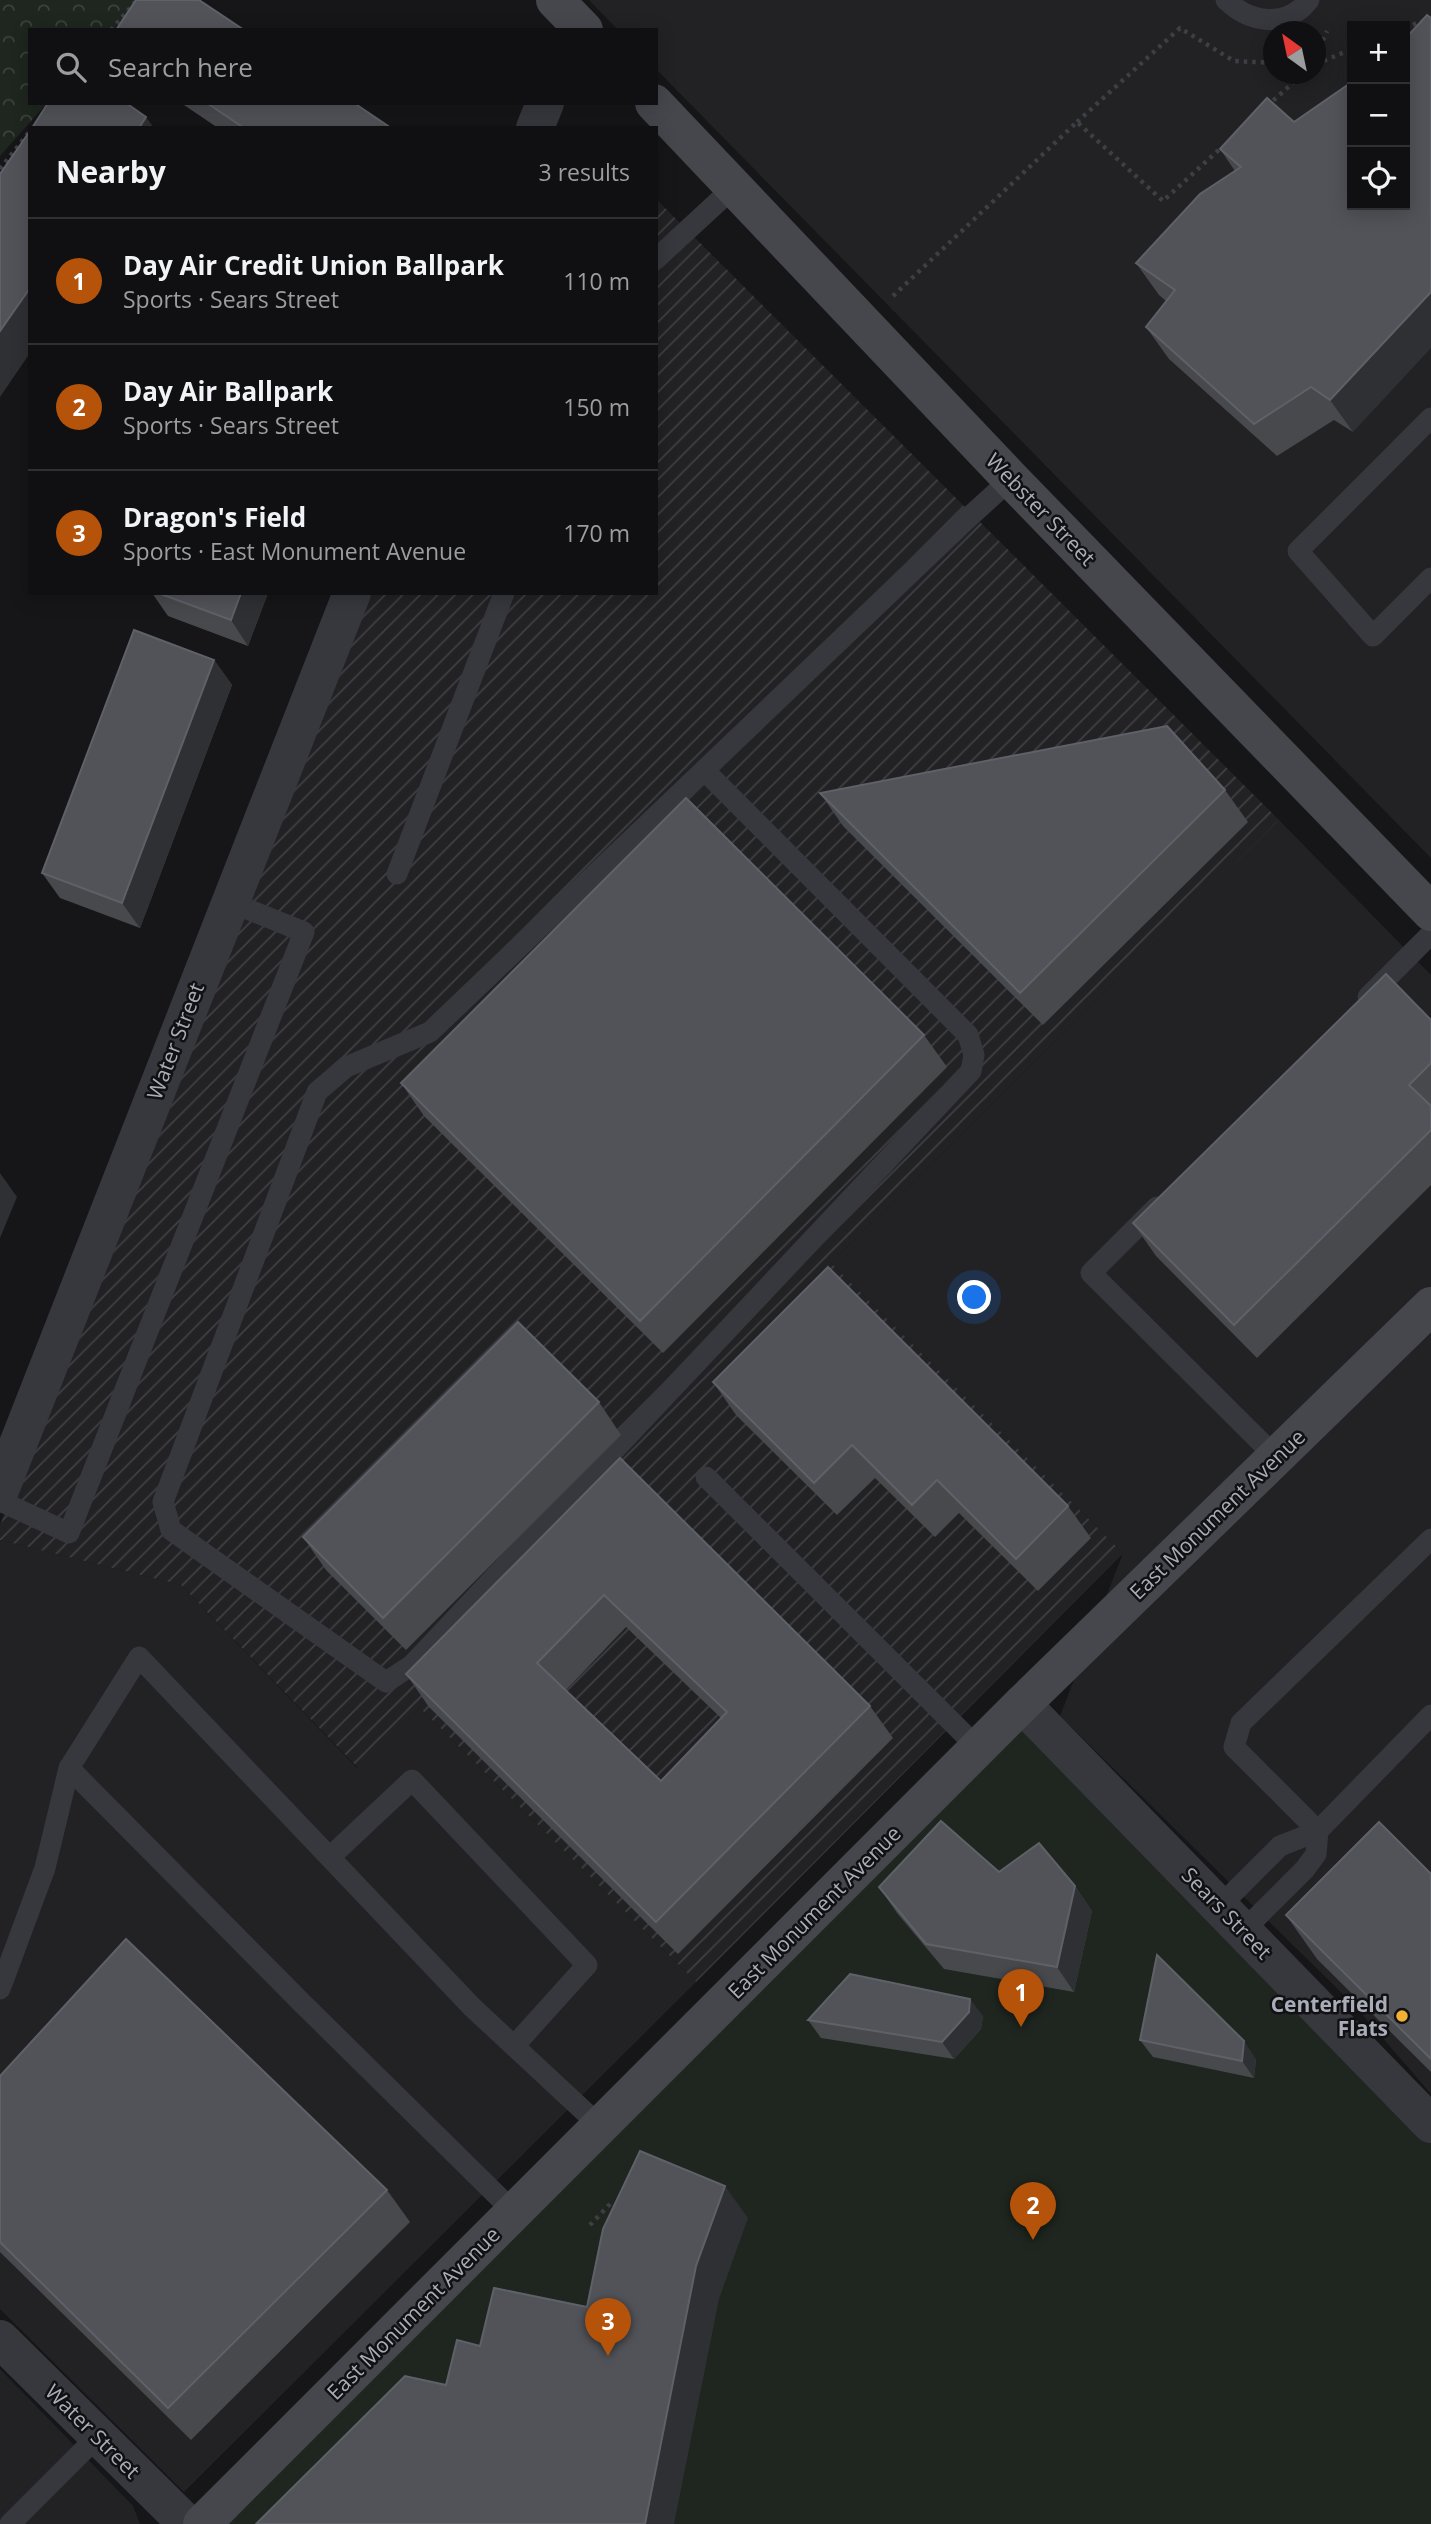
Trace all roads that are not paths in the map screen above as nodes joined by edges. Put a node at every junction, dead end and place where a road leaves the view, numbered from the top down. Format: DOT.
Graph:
graph roads {
  1 [pos="1226,0"];
  2 [pos="1309,0"];
  3 [pos="544,105"];
  4 [pos="656,105"];
  5 [pos="536,126"];
  6 [pos="734,187"];
  7 [pos="658,257"];
  8 [pos="1431,418"];
  9 [pos="1011,479"];
  10 [pos="1431,578"];
  11 [pos="351,595"];
  12 [pos="503,595"];
  13 [pos="704,770"];
  14 [pos="397,874"];
  15 [pos="230,902"];
  16 [pos="1431,912"];
  17 [pos="1431,934"];
  18 [pos="1353,1011"];
  19 [pos="1169,1195"];
  20 [pos="1431,1306"];
  21 [pos="1276,1457"];
  22 [pos="706,1477"];
  23 [pos="0,1490"];
  24 [pos="0,1501"];
  25 [pos="1431,1539"];
  26 [pos="1022,1704"];
  27 [pos="1431,1715"];
  28 [pos="978,1748"];
  29 [pos="69,1768"];
  30 [pos="1318,1831"];
  31 [pos="330,1857"];
  32 [pos="1232,1918"];
  33 [pos="0,1989"];
  34 [pos="514,2046"];
  35 [pos="1431,2124"];
  36 [pos="600,2126"];
  37 [pos="514,2212"];
  38 [pos="4,2349"];
  39 [pos="98,2436"];
  40 [pos="10,2524"];
  41 [pos="187,2524"];
  42 [pos="202,2524"];
  1 -- 2 [label="lane"];
  3 -- 5 [label="street"];
  4 -- 6 [label="main road, Webster Street"];
  6 -- 7 [label="lane"];
  6 -- 9 [label="main road, Webster Street"];
  8 -- 10 [label="lane"];
  9 -- 13 [label="lane"];
  9 -- 16 [label="main road, Webster Street"];
  11 -- 15 [label="street, Water Street"];
  12 -- 14 [label="lane"];
  13 -- 13 [label="lane"];
  15 -- 23 [label="street, Water Street"];
  15 -- 24 [label="lane"];
  17 -- 18 [label="lane"];
  19 -- 21 [label="lane"];
  20 -- 21 [label="main road, East Monument Avenue"];
  21 -- 26 [label="main road, East Monument Avenue"];
  22 -- 28 [label="lane"];
  25 -- 30 [label="lane"];
  26 -- 28 [label="main road, East Monument Avenue"];
  26 -- 32 [label="street, Sears Street"];
  27 -- 30 [label="lane"];
  28 -- 36 [label="main road, East Monument Avenue"];
  29 -- 31 [label="lane"];
  29 -- 33 [label="lane"];
  29 -- 37 [label="lane"];
  30 -- 32 [label="lane"];
  30 -- 32 [label="lane"];
  31 -- 34 [label="lane"];
  31 -- 34 [label="lane"];
  32 -- 35 [label="street, Sears Street"];
  34 -- 36 [label="lane"];
  36 -- 37 [label="main road, East Monument Avenue"];
  37 -- 42 [label="main road, East Monument Avenue"];
  38 -- 39 [label="street, Water Street"];
  39 -- 40 [label="lane"];
  39 -- 41 [label="street, Water Street"];
}
